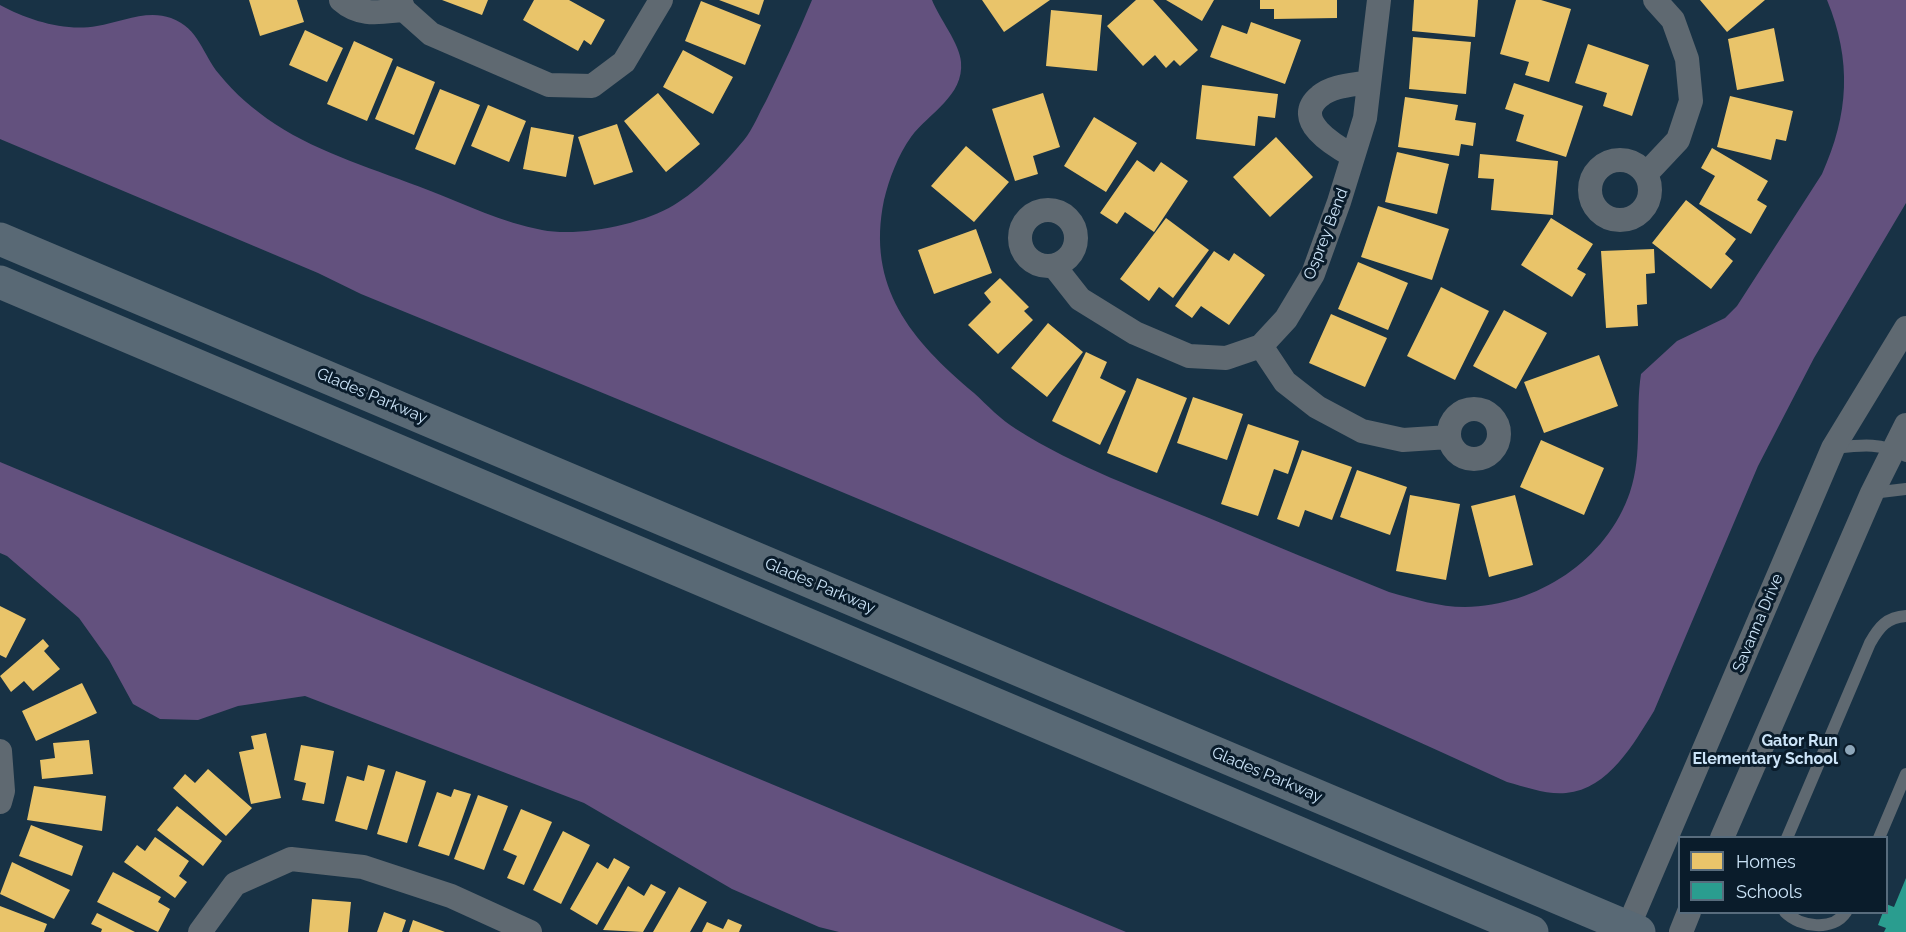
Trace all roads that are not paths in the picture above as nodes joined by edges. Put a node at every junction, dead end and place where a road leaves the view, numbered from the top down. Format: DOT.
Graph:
graph roads {
  1 [pos="341,0"];
  2 [pos="661,0"];
  3 [pos="1379,0"];
  4 [pos="1655,0"];
  5 [pos="402,5"];
  6 [pos="1370,82"];
  7 [pos="1353,156"];
  8 [pos="1646,174"];
  9 [pos="0,239"];
  10 [pos="1054,266"];
  11 [pos="0,282"];
  12 [pos="1906,328"];
  13 [pos="1262,346"];
  14 [pos="1906,425"];
  15 [pos="1449,437"];
  16 [pos="1833,448"];
  17 [pos="1899,453"];
  18 [pos="1906,489"];
  19 [pos="1872,493"];
  20 [pos="1906,616"];
  21 [pos="0,751"];
  22 [pos="1906,774"];
  23 [pos="0,802"];
  24 [pos="1722,836"];
  25 [pos="1787,836"];
  26 [pos="1880,836"];
  27 [pos="1688,914"];
  28 [pos="1788,914"];
  29 [pos="1843,914"];
  30 [pos="1631,930"];
  31 [pos="200,932"];
  32 [pos="531,932"];
  33 [pos="1532,932"];
  34 [pos="1681,932"];
  1 -- 5 [label="street"];
  2 -- 5 [label="street"];
  3 -- 6 [label="street, Osprey Bend"];
  4 -- 8 [label="street"];
  6 -- 7 [label="street, Osprey Bend"];
  6 -- 7 [label="street"];
  7 -- 13 [label="street, Osprey Bend"];
  9 -- 30 [label="main road, Glades Parkway"];
  10 -- 13 [label="street, Osprey Bend"];
  11 -- 33 [label="main road"];
  12 -- 16 [label="street, Savanna Drive"];
  13 -- 15 [label="street"];
  14 -- 17 [label="street"];
  16 -- 17 [label="lane"];
  16 -- 30 [label="street, Savanna Drive"];
  17 -- 19 [label="street"];
  18 -- 19 [label="lane"];
  19 -- 24 [label="street"];
  20 -- 25 [label="lane"];
  21 -- 23 [label="street"];
  22 -- 26 [label="lane"];
  27 -- 34 [label="street"];
  28 -- 29 [label="lane"];
  31 -- 32 [label="street"];
}
